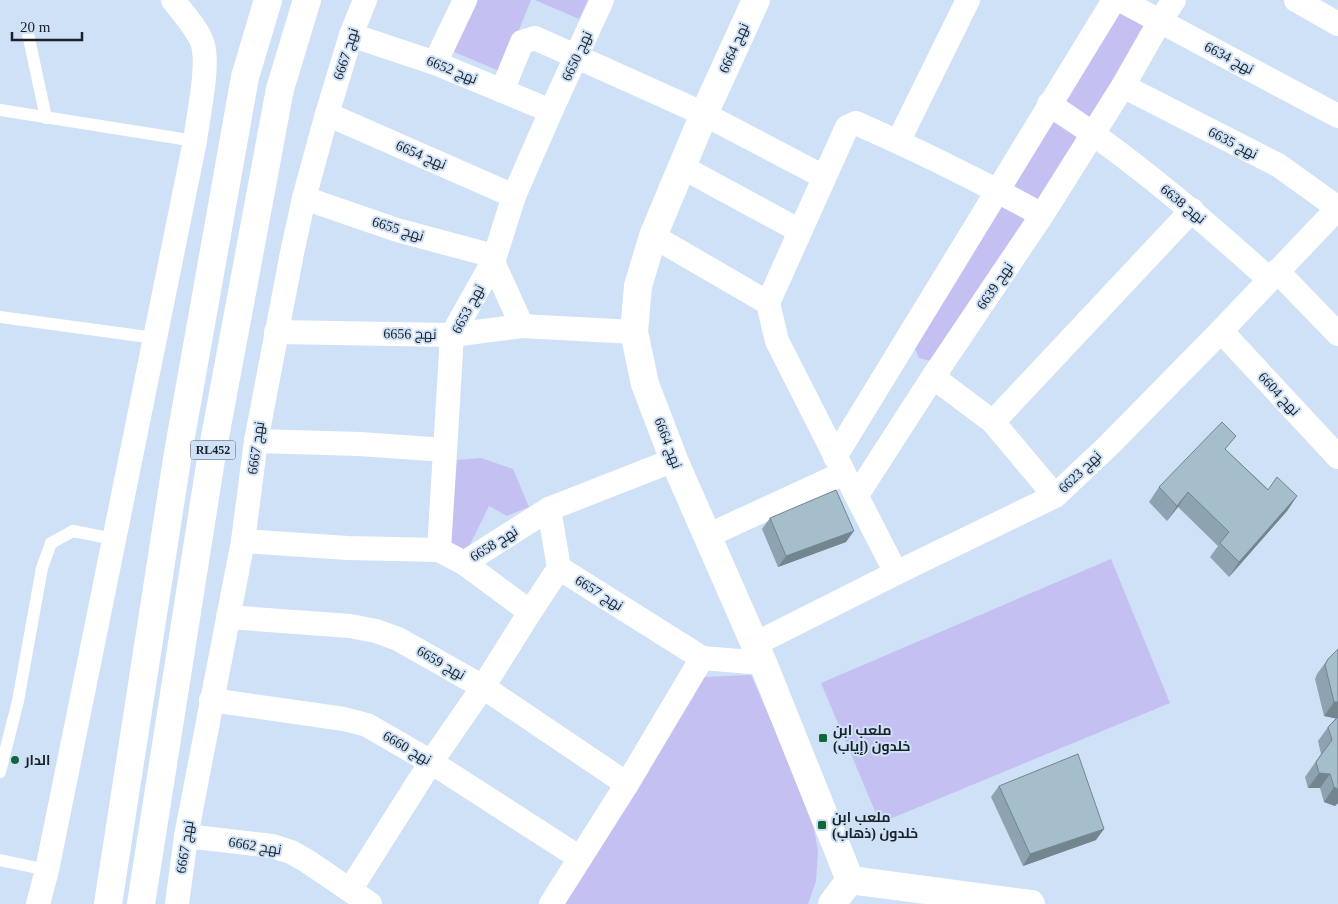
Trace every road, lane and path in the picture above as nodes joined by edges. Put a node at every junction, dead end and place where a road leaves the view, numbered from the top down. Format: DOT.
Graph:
graph roads {
  1 [pos="173,0"];
  2 [pos="268,0"];
  3 [pos="307,0"];
  4 [pos="365,0"];
  5 [pos="464,0"];
  6 [pos="602,0"];
  7 [pos="756,0"];
  8 [pos="968,0"];
  9 [pos="1114,0"];
  10 [pos="1120,0"];
  11 [pos="1174,0"];
  12 [pos="1296,0"];
  13 [pos="1160,21"];
  14 [pos="1338,24"];
  15 [pos="26,29"];
  16 [pos="351,35"];
  17 [pos="577,58"];
  18 [pos="435,63"];
  19 [pos="1123,86"];
  20 [pos="502,90"];
  21 [pos="1049,104"];
  22 [pos="0,110"];
  23 [pos="551,111"];
  24 [pos="327,114"];
  25 [pos="704,114"];
  26 [pos="1338,116"];
  27 [pos="46,118"];
  28 [pos="1093,133"];
  29 [pos="195,141"];
  30 [pos="898,142"];
  31 [pos="682,168"];
  32 [pos="824,177"];
  33 [pos="997,191"];
  34 [pos="514,196"];
  35 [pos="304,198"];
  36 [pos="1338,208"];
  37 [pos="1192,210"];
  38 [pos="1042,215"];
  39 [pos="800,231"];
  40 [pos="654,236"];
  41 [pos="494,259"];
  42 [pos="1273,275"];
  43 [pos="768,303"];
  44 [pos="0,317"];
  45 [pos="522,326"];
  46 [pos="1221,331"];
  47 [pos="276,332"];
  48 [pos="634,332"];
  49 [pos="452,334"];
  50 [pos="1338,334"];
  51 [pos="155,338"];
  52 [pos="933,377"];
  53 [pos="993,422"];
  54 [pos="256,441"];
  55 [pos="445,450"];
  56 [pos="1338,456"];
  57 [pos="674,460"];
  58 [pos="840,465"];
  59 [pos="857,495"];
  60 [pos="1055,496"];
  61 [pos="549,509"];
  62 [pos="707,536"];
  63 [pos="114,539"];
  64 [pos="243,541"];
  65 [pos="439,550"];
  66 [pos="464,563"];
  67 [pos="559,568"];
  68 [pos="896,573"];
  69 [pos="530,612"];
  70 [pos="228,618"];
  71 [pos="759,653"];
  72 [pos="702,658"];
  73 [pos="483,687"];
  74 [pos="211,700"];
  75 [pos="431,762"];
  76 [pos="0,772"];
  77 [pos="627,784"];
  78 [pos="186,836"];
  79 [pos="580,858"];
  80 [pos="0,860"];
  81 [pos="47,870"];
  82 [pos="850,880"];
  83 [pos="350,890"];
  84 [pos="107,898"];
  85 [pos="143,901"];
  86 [pos="38,904"];
  87 [pos="177,904"];
  88 [pos="370,904"];
  89 [pos="551,904"];
  90 [pos="832,904"];
  91 [pos="1031,904"];
  1 -- 29 [label="street"];
  2 -- 84 [label="main road, RL452"];
  3 -- 85 [label="main road, RL452"];
  4 -- 16 [label="street, نهج 6667"];
  5 -- 18 [label="street"];
  6 -- 17 [label="street, نهج 6650"];
  7 -- 25 [label="main road, نهج 6664"];
  8 -- 30 [label="street"];
  9 -- 21 [label="street"];
  10 -- 13 [label="street, نهج 6634"];
  11 -- 13 [label="street, نهج 6639"];
  12 -- 14 [label="street"];
  13 -- 19 [label="street, نهج 6639"];
  13 -- 26 [label="street, نهج 6634"];
  15 -- 27 [label="lane"];
  16 -- 18 [label="street, نهج 6652"];
  16 -- 24 [label="street, نهج 6667"];
  17 -- 20 [label="street"];
  17 -- 23 [label="street, نهج 6650"];
  17 -- 25 [label="street"];
  18 -- 20 [label="street, نهج 6652"];
  19 -- 28 [label="street, نهج 6639"];
  19 -- 36 [label="street, نهج 6635"];
  20 -- 23 [label="street, نهج 6652"];
  21 -- 28 [label="street, نهج 6638"];
  21 -- 33 [label="street"];
  22 -- 27 [label="lane"];
  23 -- 34 [label="street, نهج 6653"];
  24 -- 34 [label="street, نهج 6654"];
  24 -- 35 [label="street, نهج 6667"];
  25 -- 31 [label="main road, نهج 6664"];
  25 -- 32 [label="street"];
  27 -- 29 [label="lane"];
  28 -- 37 [label="street, نهج 6638"];
  28 -- 38 [label="street, نهج 6639"];
  29 -- 51 [label="street"];
  30 -- 32 [label="street"];
  30 -- 33 [label="street"];
  31 -- 39 [label="street"];
  31 -- 40 [label="main road, نهج 6664"];
  32 -- 39 [label="street"];
  33 -- 38 [label="street"];
  33 -- 58 [label="street"];
  34 -- 41 [label="street, نهج 6653"];
  35 -- 41 [label="street, نهج 6655"];
  35 -- 47 [label="street, نهج 6667"];
  36 -- 42 [label="street, نهج 6623"];
  37 -- 42 [label="street, نهج 6638"];
  37 -- 53 [label="street"];
  38 -- 52 [label="street, نهج 6639"];
  39 -- 43 [label="street"];
  40 -- 43 [label="street"];
  40 -- 48 [label="main road, نهج 6664"];
  41 -- 45 [label="street"];
  41 -- 49 [label="street, نهج 6653"];
  42 -- 46 [label="street, نهج 6623"];
  42 -- 50 [label="street, نهج 6638"];
  43 -- 58 [label="street"];
  44 -- 51 [label="lane"];
  45 -- 48 [label="street, نهج 6656"];
  45 -- 49 [label="street, نهج 6656"];
  46 -- 56 [label="street, نهج 6604"];
  46 -- 60 [label="street, نهج 6623"];
  47 -- 49 [label="street, نهج 6656"];
  47 -- 54 [label="street, نهج 6667"];
  48 -- 57 [label="main road, نهج 6664"];
  49 -- 55 [label="street, نهج 6653"];
  51 -- 63 [label="street"];
  52 -- 53 [label="street"];
  52 -- 59 [label="street, نهج 6639"];
  53 -- 60 [label="street"];
  54 -- 55 [label="street"];
  54 -- 64 [label="street, نهج 6667"];
  55 -- 65 [label="street, نهج 6653"];
  57 -- 61 [label="street, نهج 6658"];
  57 -- 62 [label="main road, نهج 6664"];
  58 -- 59 [label="street"];
  58 -- 62 [label="street"];
  59 -- 68 [label="street"];
  60 -- 68 [label="street, نهج 6623"];
  61 -- 66 [label="street, نهج 6658"];
  61 -- 67 [label="street"];
  62 -- 71 [label="main road, نهج 6664"];
  63 -- 76 [label="lane"];
  63 -- 81 [label="street"];
  64 -- 65 [label="street, نهج 6658"];
  64 -- 70 [label="street, نهج 6667"];
  65 -- 66 [label="street, نهج 6658"];
  66 -- 69 [label="street"];
  67 -- 69 [label="street"];
  67 -- 72 [label="street, نهج 6657"];
  68 -- 71 [label="street, نهج 6623"];
  69 -- 73 [label="street"];
  70 -- 73 [label="street, نهج 6659"];
  70 -- 74 [label="street, نهج 6667"];
  71 -- 72 [label="street, نهج 6657"];
  71 -- 82 [label="main road, نهج 6664"];
  72 -- 77 [label="street"];
  73 -- 75 [label="street"];
  73 -- 77 [label="street, نهج 6659"];
  74 -- 75 [label="street, نهج 6660"];
  74 -- 78 [label="street, نهج 6667"];
  75 -- 79 [label="street, نهج 6660"];
  75 -- 83 [label="street"];
  77 -- 79 [label="street"];
  78 -- 83 [label="street, نهج 6662"];
  78 -- 87 [label="street, نهج 6667"];
  79 -- 89 [label="street"];
  80 -- 81 [label="lane"];
  81 -- 86 [label="street"];
  82 -- 90 [label="main road"];
  82 -- 91 [label="main road"];
  83 -- 88 [label="street, نهج 6662"];
}
